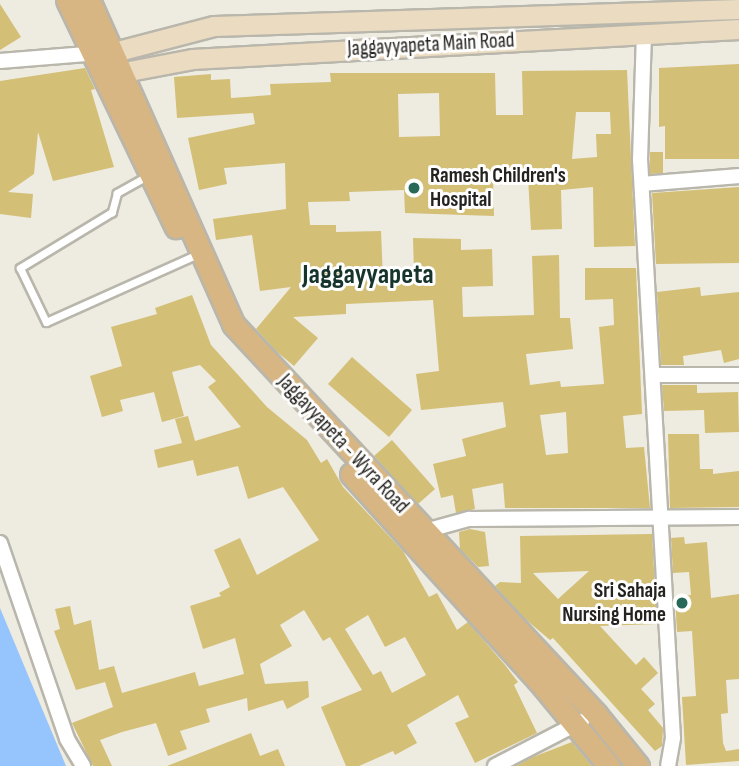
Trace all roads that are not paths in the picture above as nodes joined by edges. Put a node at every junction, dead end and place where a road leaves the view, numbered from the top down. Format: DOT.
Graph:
graph roads {
  1 [pos="67,0"];
  2 [pos="89,0"];
  3 [pos="739,9"];
  4 [pos="739,29"];
  5 [pos="644,33"];
  6 [pos="104,53"];
  7 [pos="0,61"];
  8 [pos="124,72"];
  9 [pos="158,170"];
  10 [pos="739,176"];
  11 [pos="642,184"];
  12 [pos="196,255"];
  13 [pos="653,375"];
  14 [pos="739,375"];
  15 [pos="661,516"];
  16 [pos="739,517"];
  17 [pos="425,531"];
  18 [pos="0,543"];
  19 [pos="596,714"];
  20 [pos="575,725"];
  21 [pos="83,766"];
  22 [pos="495,766"];
  23 [pos="609,766"];
  24 [pos="638,766"];
  25 [pos="668,766"];
  1 -- 6 [label="main road"];
  2 -- 6 [label="main road"];
  3 -- 6 [label="main road"];
  4 -- 5 [label="main road, Jaggayyapeta Main Road"];
  5 -- 8 [label="main road, Jaggayyapeta Main Road"];
  5 -- 11 [label="street"];
  6 -- 7 [label="street"];
  6 -- 8 [label="main road, Jaggayyapeta - Wyra Road"];
  6 -- 9 [label="main road"];
  8 -- 9 [label="main road, Jaggayyapeta - Wyra Road"];
  9 -- 12 [label="main road, Jaggayyapeta - Wyra Road"];
  9 -- 12 [label="lane"];
  10 -- 11 [label="street"];
  11 -- 13 [label="street"];
  12 -- 17 [label="main road, Jaggayyapeta - Wyra Road"];
  12 -- 20 [label="main road"];
  13 -- 14 [label="street"];
  13 -- 15 [label="street"];
  15 -- 16 [label="street"];
  15 -- 17 [label="street"];
  15 -- 25 [label="street"];
  17 -- 19 [label="main road, Jaggayyapeta - Wyra Road"];
  18 -- 21 [label="street"];
  19 -- 20 [label="street"];
  19 -- 24 [label="main road, Jaggayyapeta - Wyra Road"];
  20 -- 22 [label="street"];
  20 -- 23 [label="main road"];
}
